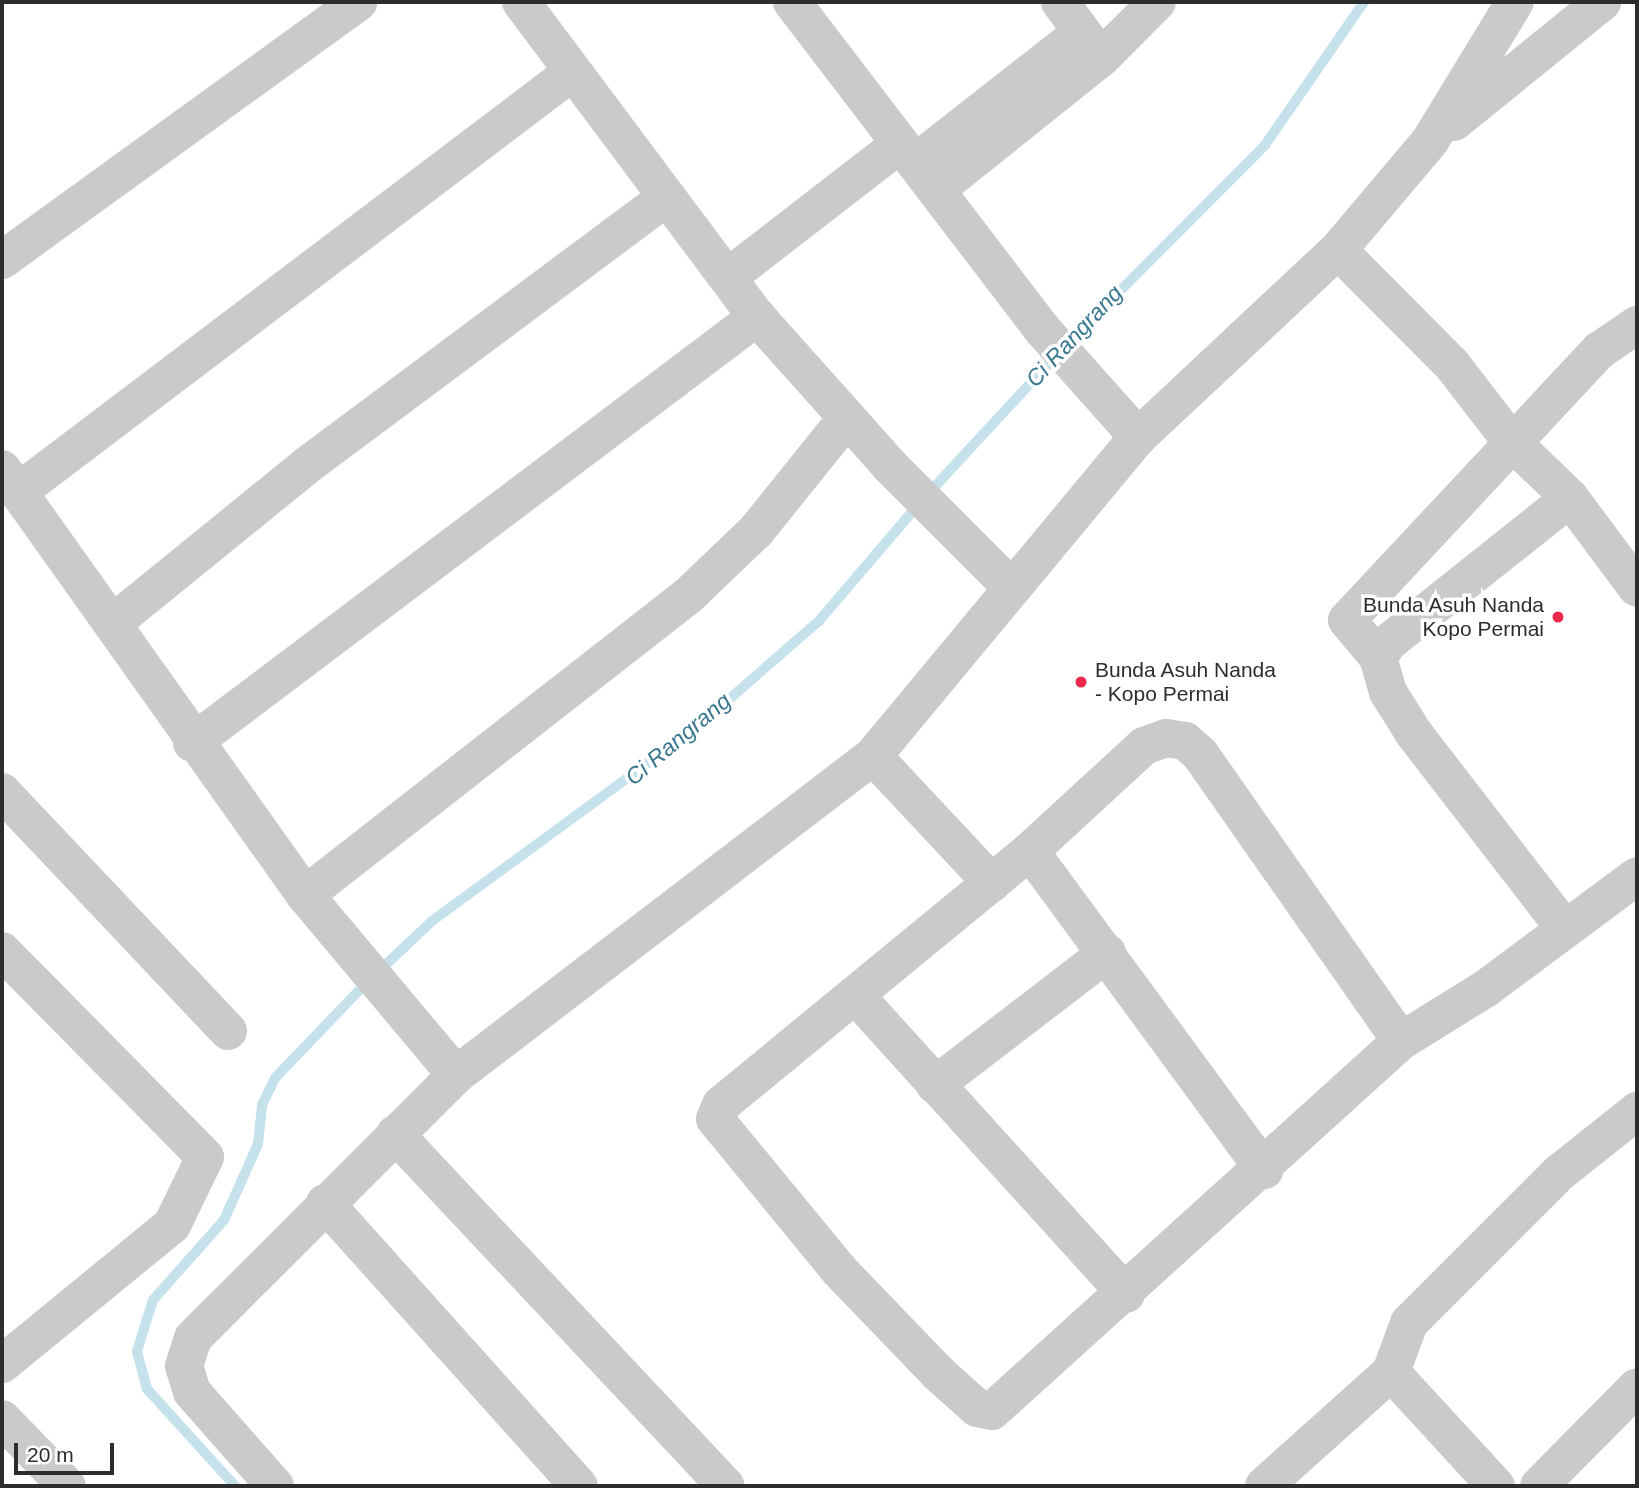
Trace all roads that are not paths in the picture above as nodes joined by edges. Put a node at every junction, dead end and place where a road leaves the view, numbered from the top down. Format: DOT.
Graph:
graph roads {
  1 [pos="358,2"];
  2 [pos="521,2"];
  3 [pos="792,2"];
  4 [pos="1157,2"];
  5 [pos="1515,2"];
  6 [pos="1602,2"];
  7 [pos="1081,30"];
  8 [pos="571,73"];
  9 [pos="1430,141"];
  10 [pos="917,166"];
  11 [pos="666,198"];
  12 [pos="1338,250"];
  13 [pos="2,260"];
  14 [pos="728,276"];
  15 [pos="757,317"];
  16 [pos="1637,325"];
  17 [pos="847,418"];
  18 [pos="1138,438"];
  19 [pos="1511,441"];
  20 [pos="10,481"];
  21 [pos="1570,498"];
  22 [pos="1012,588"];
  23 [pos="1637,588"];
  24 [pos="113,623"];
  25 [pos="1378,657"];
  26 [pos="192,743"];
  27 [pos="873,756"];
  28 [pos="2,792"];
  29 [pos="1030,851"];
  30 [pos="1637,876"];
  31 [pos="992,883"];
  32 [pos="304,895"];
  33 [pos="1565,929"];
  34 [pos="2,951"];
  35 [pos="1107,953"];
  36 [pos="856,996"];
  37 [pos="228,1031"];
  38 [pos="1401,1041"];
  39 [pos="456,1075"];
  40 [pos="935,1084"];
  41 [pos="1637,1111"];
  42 [pos="395,1133"];
  43 [pos="1264,1170"];
  44 [pos="325,1203"];
  45 [pos="1126,1294"];
  46 [pos="2,1363"];
  47 [pos="1391,1372"];
  48 [pos="1637,1387"];
  49 [pos="2,1419"];
  50 [pos="67,1486"];
  51 [pos="275,1486"];
  52 [pos="579,1486"];
  53 [pos="726,1486"];
  54 [pos="1264,1486"];
  55 [pos="1496,1486"];
  56 [pos="1539,1486"];
  1 -- 13 [label="street"];
  2 -- 8 [label="street"];
  3 -- 10 [label="street"];
  4 -- 7 [label="street"];
  5 -- 9 [label="street"];
  6 -- 9 [label="street"];
  7 -- 10 [label="street"];
  8 -- 11 [label="street"];
  8 -- 20 [label="street"];
  9 -- 12 [label="street"];
  10 -- 14 [label="street"];
  10 -- 18 [label="street"];
  11 -- 14 [label="street"];
  11 -- 24 [label="street"];
  12 -- 18 [label="street"];
  12 -- 19 [label="street"];
  14 -- 15 [label="street"];
  15 -- 17 [label="street"];
  15 -- 26 [label="street"];
  16 -- 19 [label="street"];
  17 -- 22 [label="street"];
  17 -- 32 [label="street"];
  18 -- 22 [label="street"];
  19 -- 21 [label="street"];
  19 -- 25 [label="street"];
  20 -- 24 [label="street"];
  21 -- 23 [label="street"];
  21 -- 25 [label="street"];
  22 -- 27 [label="street"];
  24 -- 26 [label="street"];
  25 -- 33 [label="street"];
  26 -- 32 [label="street"];
  27 -- 31 [label="street"];
  27 -- 39 [label="street"];
  28 -- 37 [label="street"];
  29 -- 31 [label="street"];
  29 -- 35 [label="street"];
  29 -- 38 [label="street"];
  30 -- 33 [label="street"];
  31 -- 36 [label="street"];
  32 -- 39 [label="street"];
  33 -- 38 [label="street"];
  34 -- 46 [label="street"];
  35 -- 40 [label="street"];
  35 -- 43 [label="street"];
  36 -- 40 [label="street"];
  36 -- 45 [label="street"];
  38 -- 43 [label="street"];
  39 -- 42 [label="street"];
  40 -- 45 [label="street"];
  41 -- 47 [label="street"];
  42 -- 44 [label="street"];
  42 -- 53 [label="street"];
  43 -- 45 [label="street"];
  44 -- 51 [label="street"];
  44 -- 52 [label="street"];
  47 -- 54 [label="street"];
  47 -- 55 [label="street"];
  48 -- 56 [label="street"];
  49 -- 50 [label="street"];
}
